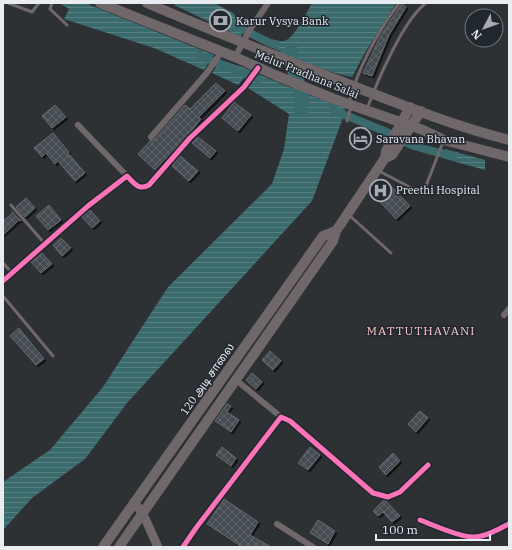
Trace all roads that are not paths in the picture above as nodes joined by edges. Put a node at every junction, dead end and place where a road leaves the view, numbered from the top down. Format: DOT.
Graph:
graph roads {
  1 [pos="8,3"];
  2 [pos="39,3"];
  3 [pos="52,3"];
  4 [pos="100,3"];
  5 [pos="147,3"];
  6 [pos="268,3"];
  7 [pos="399,3"];
  8 [pos="426,3"];
  9 [pos="67,25"];
  10 [pos="244,40"];
  11 [pos="219,54"];
  12 [pos="235,57"];
  13 [pos="257,70"];
  14 [pos="353,86"];
  15 [pos="372,93"];
  16 [pos="350,106"];
  17 [pos="410,107"];
  18 [pos="367,110"];
  19 [pos="421,111"];
  20 [pos="347,121"];
  21 [pos="401,122"];
  22 [pos="78,125"];
  23 [pos="411,126"];
  24 [pos="151,137"];
  25 [pos="397,140"];
  26 [pos="509,140"];
  27 [pos="442,144"];
  28 [pos="509,157"];
  29 [pos="378,170"];
  30 [pos="126,176"];
  31 [pos="11,205"];
  32 [pos="347,213"];
  33 [pos="336,231"];
  34 [pos="45,244"];
  35 [pos="391,253"];
  36 [pos="3,263"];
  37 [pos="12,273"];
  38 [pos="3,281"];
  39 [pos="3,296"];
  40 [pos="509,309"];
  41 [pos="504,315"];
  42 [pos="54,356"];
  43 [pos="236,380"];
  44 [pos="281,417"];
  45 [pos="428,465"];
  46 [pos="134,502"];
  47 [pos="143,514"];
  48 [pos="420,520"];
  49 [pos="276,524"];
  50 [pos="509,524"];
  51 [pos="103,547"];
  52 [pos="119,547"];
  53 [pos="158,547"];
  54 [pos="184,547"];
  55 [pos="313,547"];
  1 -- 2 [label="lane"];
  3 -- 9 [label="lane"];
  4 -- 11 [label="main road, Melur Pradhana Salai"];
  5 -- 10 [label="main road, Melur Pradhana Salai"];
  6 -- 10 [label="street"];
  7 -- 14 [label="lane"];
  8 -- 15 [label="lane"];
  10 -- 12 [label="street"];
  10 -- 14 [label="main road, Melur Pradhana Salai"];
  11 -- 12 [label="main road, Melur Pradhana Salai"];
  11 -- 24 [label="street"];
  12 -- 13 [label="main road, Melur Pradhana Salai"];
  13 -- 16 [label="main road, Melur Pradhana Salai"];
  13 -- 30 [label="street"];
  14 -- 15 [label="main road, Melur Pradhana Salai"];
  14 -- 16 [label="lane"];
  15 -- 17 [label="main road, Melur Pradhana Salai"];
  15 -- 18 [label="lane"];
  16 -- 18 [label="main road, Melur Pradhana Salai"];
  16 -- 20 [label="lane"];
  17 -- 19 [label="main road, Melur Pradhana Salai"];
  17 -- 21 [label="main road, 120 அடி சாலை"];
  18 -- 21 [label="main road, Melur Pradhana Salai"];
  19 -- 23 [label="main road, 120 அடி சாலை"];
  19 -- 26 [label="main road, Melur Pradhana Salai"];
  21 -- 23 [label="main road, Melur Pradhana Salai"];
  21 -- 25 [label="main road, 120 அடி சாலை"];
  22 -- 30 [label="street"];
  23 -- 25 [label="main road, 120 அடி சாலை"];
  23 -- 27 [label="main road, Melur Pradhana Salai"];
  25 -- 29 [label="main road, 120 அடி சாலை"];
  27 -- 28 [label="main road, Melur Pradhana Salai"];
  27 -- 29 [label="lane"];
  29 -- 32 [label="main road, 120 அடி சாலை"];
  30 -- 34 [label="street"];
  31 -- 34 [label="lane"];
  32 -- 33 [label="main road, 120 அடி சாலை"];
  32 -- 35 [label="lane"];
  33 -- 43 [label="main road, 120 அடி சாலை"];
  33 -- 46 [label="main road, 120 அடி சாலை"];
  34 -- 37 [label="street"];
  36 -- 37 [label="lane"];
  37 -- 38 [label="street"];
  39 -- 42 [label="lane"];
  40 -- 41 [label="street"];
  43 -- 44 [label="street"];
  43 -- 47 [label="main road, 120 அடி சாலை"];
  44 -- 45 [label="street"];
  44 -- 54 [label="street"];
  46 -- 47 [label="street"];
  46 -- 51 [label="main road, 120 அடி சாலை"];
  47 -- 52 [label="main road, 120 அடி சாலை"];
  47 -- 53 [label="street"];
  48 -- 50 [label="street"];
  49 -- 55 [label="street"];
}
